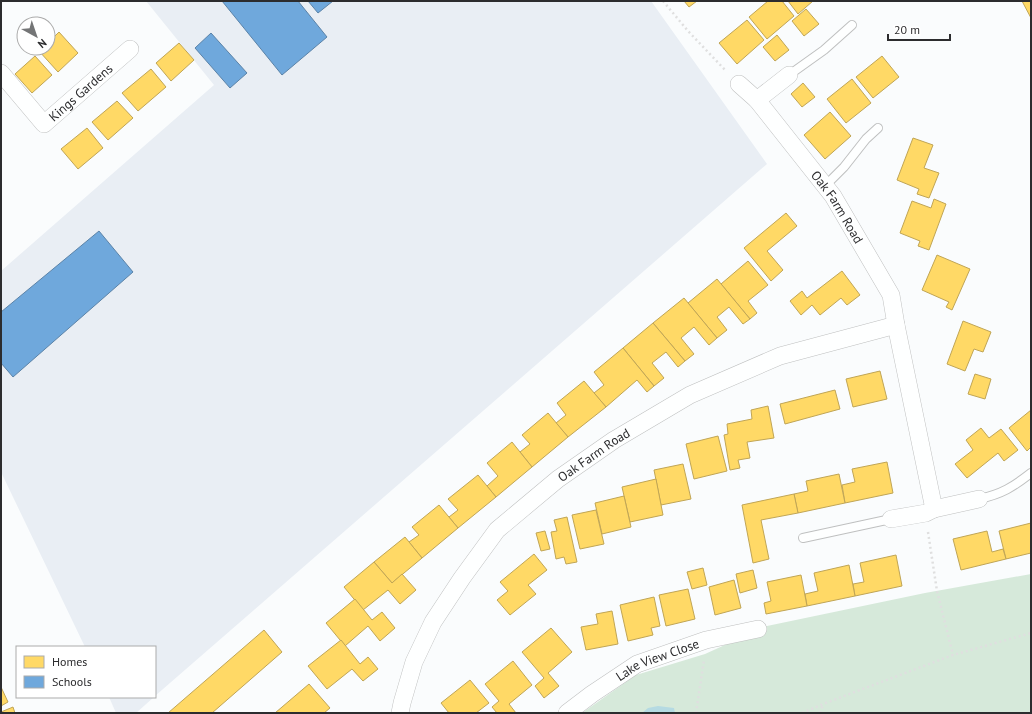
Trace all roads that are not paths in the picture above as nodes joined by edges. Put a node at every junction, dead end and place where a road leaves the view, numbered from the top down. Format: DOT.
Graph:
graph roads {
  1 [pos="852,25"];
  2 [pos="130,48"];
  3 [pos="1,73"];
  4 [pos="789,75"];
  5 [pos="739,84"];
  6 [pos="757,100"];
  7 [pos="878,128"];
  8 [pos="825,186"];
  9 [pos="896,325"];
  10 [pos="1031,473"];
  11 [pos="979,499"];
  12 [pos="930,511"];
  13 [pos="891,519"];
  14 [pos="803,538"];
  15 [pos="758,629"];
  16 [pos="400,713"];
  17 [pos="567,713"];
  1 -- 4 [label="lane"];
  2 -- 3 [label="street, Kings Gardens"];
  4 -- 6 [label="street"];
  5 -- 6 [label="street, Oak Farm Road"];
  6 -- 8 [label="street, Oak Farm Road"];
  7 -- 8 [label="lane"];
  8 -- 9 [label="street, Oak Farm Road"];
  9 -- 12 [label="street, Oak Farm Road"];
  9 -- 16 [label="street, Oak Farm Road"];
  10 -- 11 [label="lane"];
  11 -- 12 [label="street"];
  12 -- 13 [label="street"];
  13 -- 14 [label="lane"];
  15 -- 17 [label="street, Lake View Close"];
}
